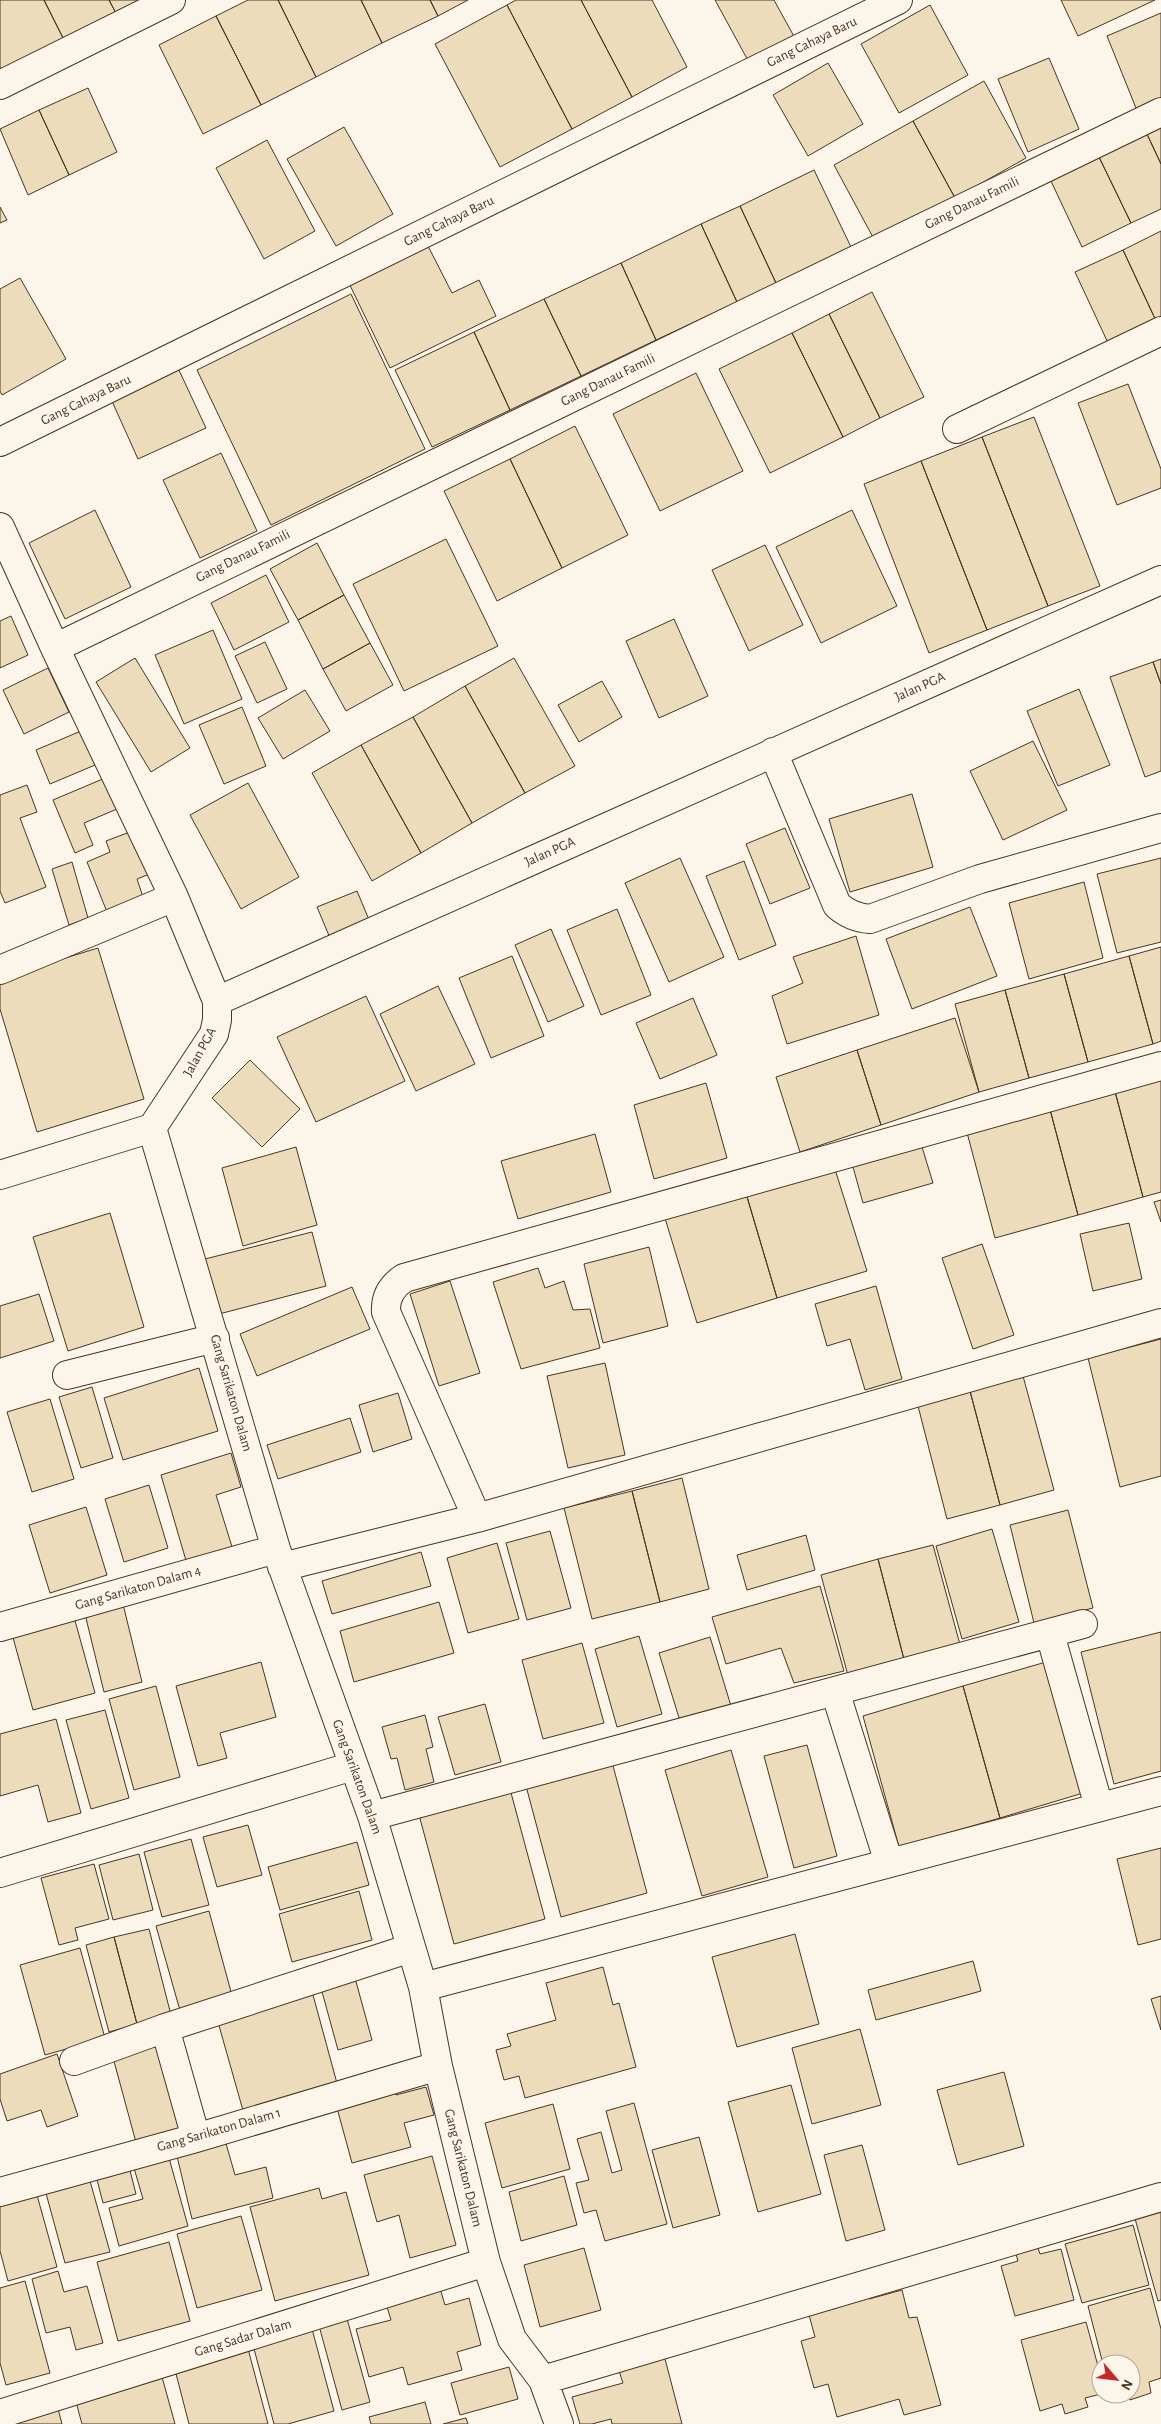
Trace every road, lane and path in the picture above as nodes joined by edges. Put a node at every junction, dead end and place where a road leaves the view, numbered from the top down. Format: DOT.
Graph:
graph roads {
  1 [pos="171,0"];
  2 [pos="898,0"];
  3 [pos="0,85"];
  4 [pos="1161,112"];
  5 [pos="1161,331"];
  6 [pos="957,429"];
  7 [pos="0,442"];
  8 [pos="0,527"];
  9 [pos="1161,580"];
  10 [pos="55,648"];
  11 [pos="773,752"];
  12 [pos="1161,828"];
  13 [pos="174,897"];
  14 [pos="0,970"];
  15 [pos="217,1001"];
  16 [pos="1161,1066"];
  17 [pos="152,1128"];
  18 [pos="0,1175"];
  19 [pos="1161,1323"];
  20 [pos="215,1338"];
  21 [pos="67,1375"];
  22 [pos="477,1518"];
  23 [pos="279,1558"];
  24 [pos="1083,1624"];
  25 [pos="0,1627"];
  26 [pos="1050,1634"];
  27 [pos="835,1691"];
  28 [pos="353,1766"];
  29 [pos="1161,1791"];
  30 [pos="1099,1807"];
  31 [pos="372,1816"];
  32 [pos="889,1863"];
  33 [pos="0,1872"];
  34 [pos="411,1948"];
  35 [pos="423,1987"];
  36 [pos="165,2028"];
  37 [pos="74,2061"];
  38 [pos="438,2066"];
  39 [pos="196,2138"];
  40 [pos="0,2192"];
  41 [pos="1161,2197"];
  42 [pos="486,2262"];
  43 [pos="543,2380"];
  44 [pos="0,2414"];
  45 [pos="559,2424"];
  1 -- 3 [label="street"];
  2 -- 7 [label="street, Gang Cahaya Baru"];
  4 -- 10 [label="street, Gang Danau Famili"];
  5 -- 6 [label="street"];
  8 -- 10 [label="street"];
  9 -- 11 [label="street, Jalan PGA"];
  10 -- 13 [label="street"];
  11 -- 12 [label="street"];
  11 -- 15 [label="street, Jalan PGA"];
  13 -- 14 [label="street"];
  13 -- 15 [label="street"];
  15 -- 17 [label="street, Jalan PGA"];
  16 -- 22 [label="street"];
  17 -- 18 [label="street"];
  17 -- 20 [label="street, Gang Sarikaton Dalam"];
  19 -- 22 [label="street, Gang Sarikaton Dalam 4"];
  20 -- 21 [label="street"];
  20 -- 23 [label="street, Gang Sarikaton Dalam"];
  22 -- 23 [label="street, Gang Sarikaton Dalam 4"];
  23 -- 25 [label="street, Gang Sarikaton Dalam 4"];
  23 -- 28 [label="street, Gang Sarikaton Dalam"];
  24 -- 26 [label="street"];
  26 -- 27 [label="street"];
  26 -- 30 [label="street"];
  27 -- 31 [label="street"];
  27 -- 32 [label="street"];
  28 -- 31 [label="street, Gang Sarikaton Dalam"];
  28 -- 33 [label="street"];
  29 -- 30 [label="street"];
  30 -- 32 [label="street"];
  31 -- 34 [label="street, Gang Sarikaton Dalam"];
  32 -- 35 [label="street"];
  34 -- 35 [label="street, Gang Sarikaton Dalam"];
  34 -- 36 [label="street"];
  35 -- 38 [label="street, Gang Sarikaton Dalam"];
  36 -- 37 [label="street"];
  36 -- 39 [label="street"];
  38 -- 39 [label="street, Gang Sarikaton Dalam 1"];
  38 -- 42 [label="street, Gang Sarikaton Dalam"];
  39 -- 40 [label="street, Gang Sarikaton Dalam 1"];
  41 -- 43 [label="street"];
  42 -- 43 [label="street, Gang Sarikaton Dalam"];
  42 -- 44 [label="street, Gang Sadar Dalam"];
  43 -- 45 [label="street, Gang Sarikaton Dalam"];
}
